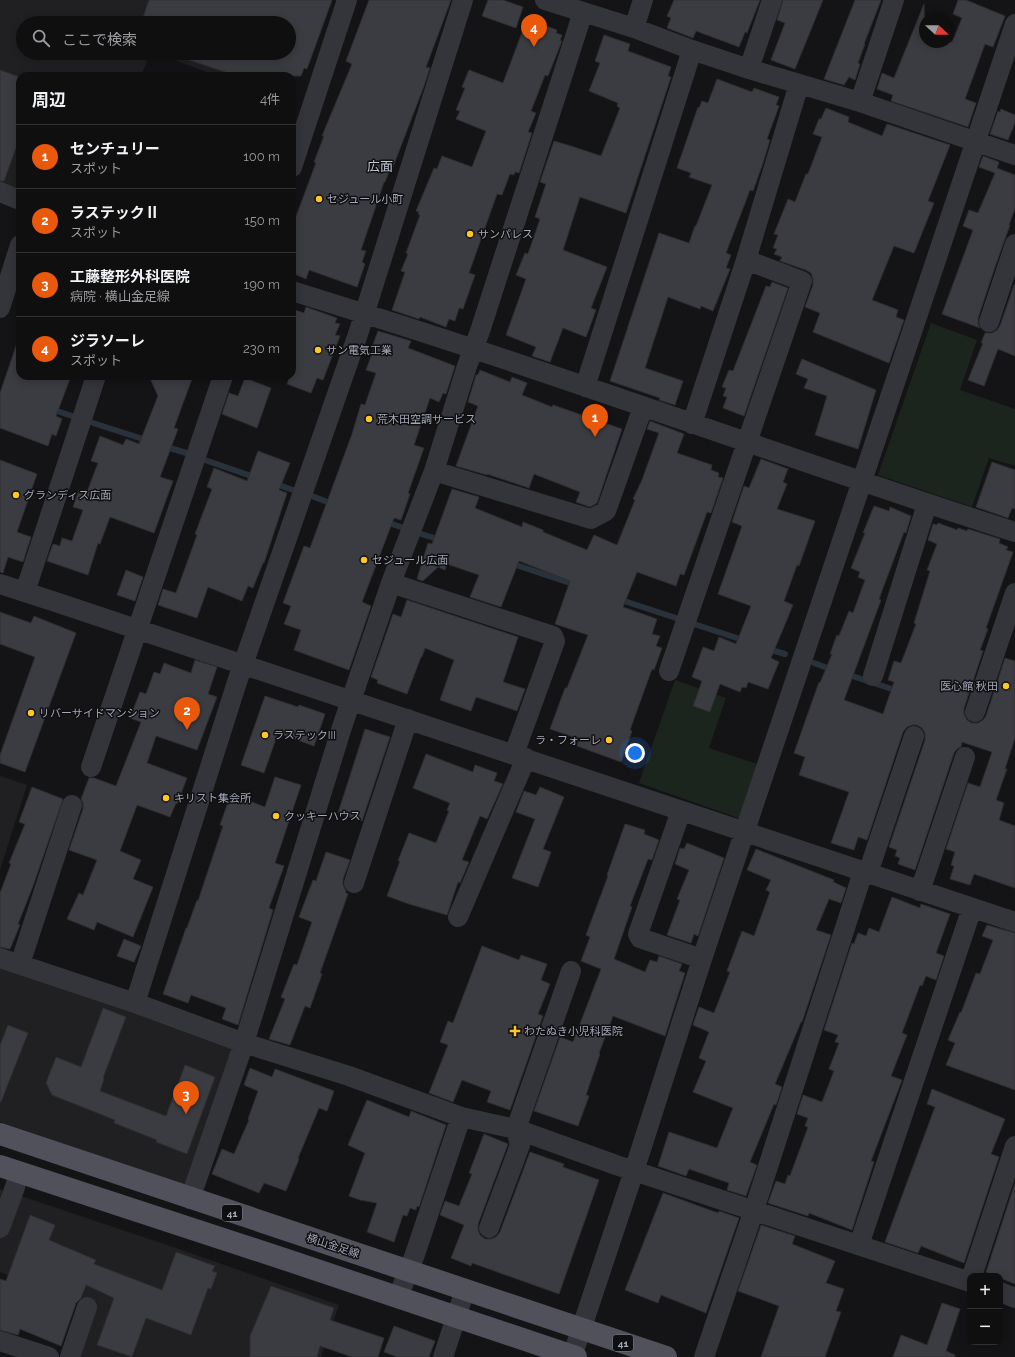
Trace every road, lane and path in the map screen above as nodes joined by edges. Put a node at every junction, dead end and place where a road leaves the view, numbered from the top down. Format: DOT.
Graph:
graph roads {
  1 [pos="347,0"];
  2 [pos="463,0"];
  3 [pos="545,0"];
  4 [pos="643,0"];
  5 [pos="772,0"];
  6 [pos="894,0"];
  7 [pos="583,12"];
  8 [pos="1015,24"];
  9 [pos="634,28"];
  10 [pos="692,50"];
  11 [pos="749,69"];
  12 [pos="799,84"];
  13 [pos="860,102"];
  14 [pos="974,142"];
  15 [pos="296,155"];
  16 [pos="1015,155"];
  17 [pos="0,192"];
  18 [pos="16,198"];
  19 [pos="1015,244"];
  20 [pos="16,258"];
  21 [pos="746,260"];
  22 [pos="296,292"];
  23 [pos="0,308"];
  24 [pos="364,314"];
  25 [pos="989,322"];
  26 [pos="473,349"];
  27 [pos="95,380"];
  28 [pos="222,380"];
  29 [pos="585,387"];
  30 [pos="643,407"];
  31 [pos="692,424"];
  32 [pos="747,444"];
  33 [pos="434,471"];
  34 [pos="862,482"];
  35 [pos="927,504"];
  36 [pos="1015,532"];
  37 [pos="391,582"];
  38 [pos="0,584"];
  39 [pos="25,592"];
  40 [pos="1015,593"];
  41 [pos="138,629"];
  42 [pos="242,664"];
  43 [pos="669,671"];
  44 [pos="873,676"];
  45 [pos="352,700"];
  46 [pos="975,712"];
  47 [pos="408,719"];
  48 [pos="914,736"];
  49 [pos="520,756"];
  50 [pos="965,757"];
  51 [pos="91,768"];
  52 [pos="72,805"];
  53 [pos="680,811"];
  54 [pos="744,832"];
  55 [pos="865,872"];
  56 [pos="354,883"];
  57 [pos="920,890"];
  58 [pos="972,908"];
  59 [pos="458,917"];
  60 [pos="1015,922"];
  61 [pos="0,958"];
  62 [pos="702,959"];
  63 [pos="20,964"];
  64 [pos="571,971"];
  65 [pos="135,1003"];
  66 [pos="244,1043"];
  67 [pos="461,1117"];
  68 [pos="516,1129"];
  69 [pos="0,1134"];
  70 [pos="1015,1146"];
  71 [pos="9,1169"];
  72 [pos="634,1171"];
  73 [pos="190,1199"];
  74 [pos="754,1210"];
  75 [pos="0,1228"];
  76 [pos="489,1228"];
  77 [pos="859,1245"];
  78 [pos="408,1272"];
  79 [pos="973,1273"];
  80 [pos="967,1281"];
  81 [pos="465,1290"];
  82 [pos="1003,1293"];
  83 [pos="398,1297"];
  84 [pos="1015,1298"];
  85 [pos="87,1307"];
  86 [pos="456,1317"];
  87 [pos="581,1329"];
  88 [pos="0,1341"];
  89 [pos="49,1357"];
  90 [pos="70,1357"];
  91 [pos="443,1357"];
  92 [pos="573,1357"];
  93 [pos="666,1357"];
  94 [pos="704,1357"];
  1 -- 15 [label="street"];
  2 -- 24 [label="street"];
  3 -- 7 [label="street"];
  4 -- 9 [label="street"];
  5 -- 11 [label="street"];
  6 -- 13 [label="street"];
  7 -- 9 [label="street"];
  7 -- 26 [label="street"];
  8 -- 14 [label="street"];
  9 -- 10 [label="street"];
  10 -- 11 [label="street"];
  10 -- 29 [label="street"];
  11 -- 12 [label="street"];
  12 -- 13 [label="street"];
  12 -- 21 [label="street"];
  13 -- 14 [label="street"];
  14 -- 16 [label="street"];
  14 -- 34 [label="street"];
  17 -- 18 [label="street"];
  19 -- 25 [label="street"];
  20 -- 23 [label="street"];
  21 -- 31 [label="street"];
  21 -- 32 [label="street"];
  22 -- 24 [label="street"];
  24 -- 26 [label="street"];
  24 -- 42 [label="street"];
  26 -- 29 [label="street"];
  26 -- 33 [label="street"];
  27 -- 39 [label="street"];
  28 -- 41 [label="street"];
  29 -- 30 [label="street"];
  30 -- 31 [label="street"];
  30 -- 33 [label="street"];
  31 -- 32 [label="street"];
  32 -- 34 [label="street"];
  32 -- 43 [label="street"];
  33 -- 37 [label="street"];
  34 -- 35 [label="street"];
  34 -- 54 [label="street"];
  35 -- 36 [label="street"];
  35 -- 44 [label="street"];
  37 -- 45 [label="street"];
  37 -- 49 [label="street"];
  38 -- 39 [label="street"];
  39 -- 41 [label="street"];
  40 -- 46 [label="street"];
  41 -- 42 [label="street"];
  41 -- 51 [label="street"];
  42 -- 45 [label="street"];
  42 -- 65 [label="street"];
  45 -- 47 [label="street"];
  45 -- 66 [label="street"];
  47 -- 49 [label="street"];
  47 -- 56 [label="street"];
  48 -- 55 [label="street"];
  49 -- 53 [label="street"];
  49 -- 59 [label="street"];
  50 -- 57 [label="street"];
  52 -- 63 [label="street"];
  53 -- 54 [label="street"];
  53 -- 62 [label="street"];
  54 -- 55 [label="street"];
  54 -- 62 [label="street"];
  55 -- 57 [label="street"];
  55 -- 74 [label="street"];
  57 -- 58 [label="street"];
  58 -- 60 [label="street"];
  58 -- 77 [label="street"];
  61 -- 63 [label="street"];
  62 -- 72 [label="street"];
  63 -- 65 [label="street"];
  64 -- 68 [label="street"];
  65 -- 66 [label="street"];
  66 -- 67 [label="street"];
  66 -- 73 [label="street"];
  67 -- 68 [label="street"];
  67 -- 78 [label="street"];
  68 -- 72 [label="street"];
  68 -- 76 [label="street"];
  69 -- 73 [label="main road, 横山金足線 / 41"];
  70 -- 79 [label="street"];
  71 -- 75 [label="street"];
  71 -- 83 [label="main road"];
  72 -- 74 [label="street"];
  72 -- 87 [label="street"];
  73 -- 78 [label="main road, 横山金足線 / 41"];
  74 -- 77 [label="street"];
  74 -- 94 [label="street"];
  77 -- 80 [label="street"];
  78 -- 81 [label="main road, 横山金足線 / 41"];
  78 -- 83 [label="street"];
  81 -- 86 [label="street"];
  81 -- 87 [label="main road, 横山金足線 / 41"];
  82 -- 84 [label="street"];
  83 -- 86 [label="main road"];
  85 -- 90 [label="street"];
  86 -- 91 [label="street"];
  86 -- 92 [label="main road"];
  87 -- 92 [label="street"];
  87 -- 93 [label="main road, 横山金足線 / 41"];
  88 -- 89 [label="street"];
}
